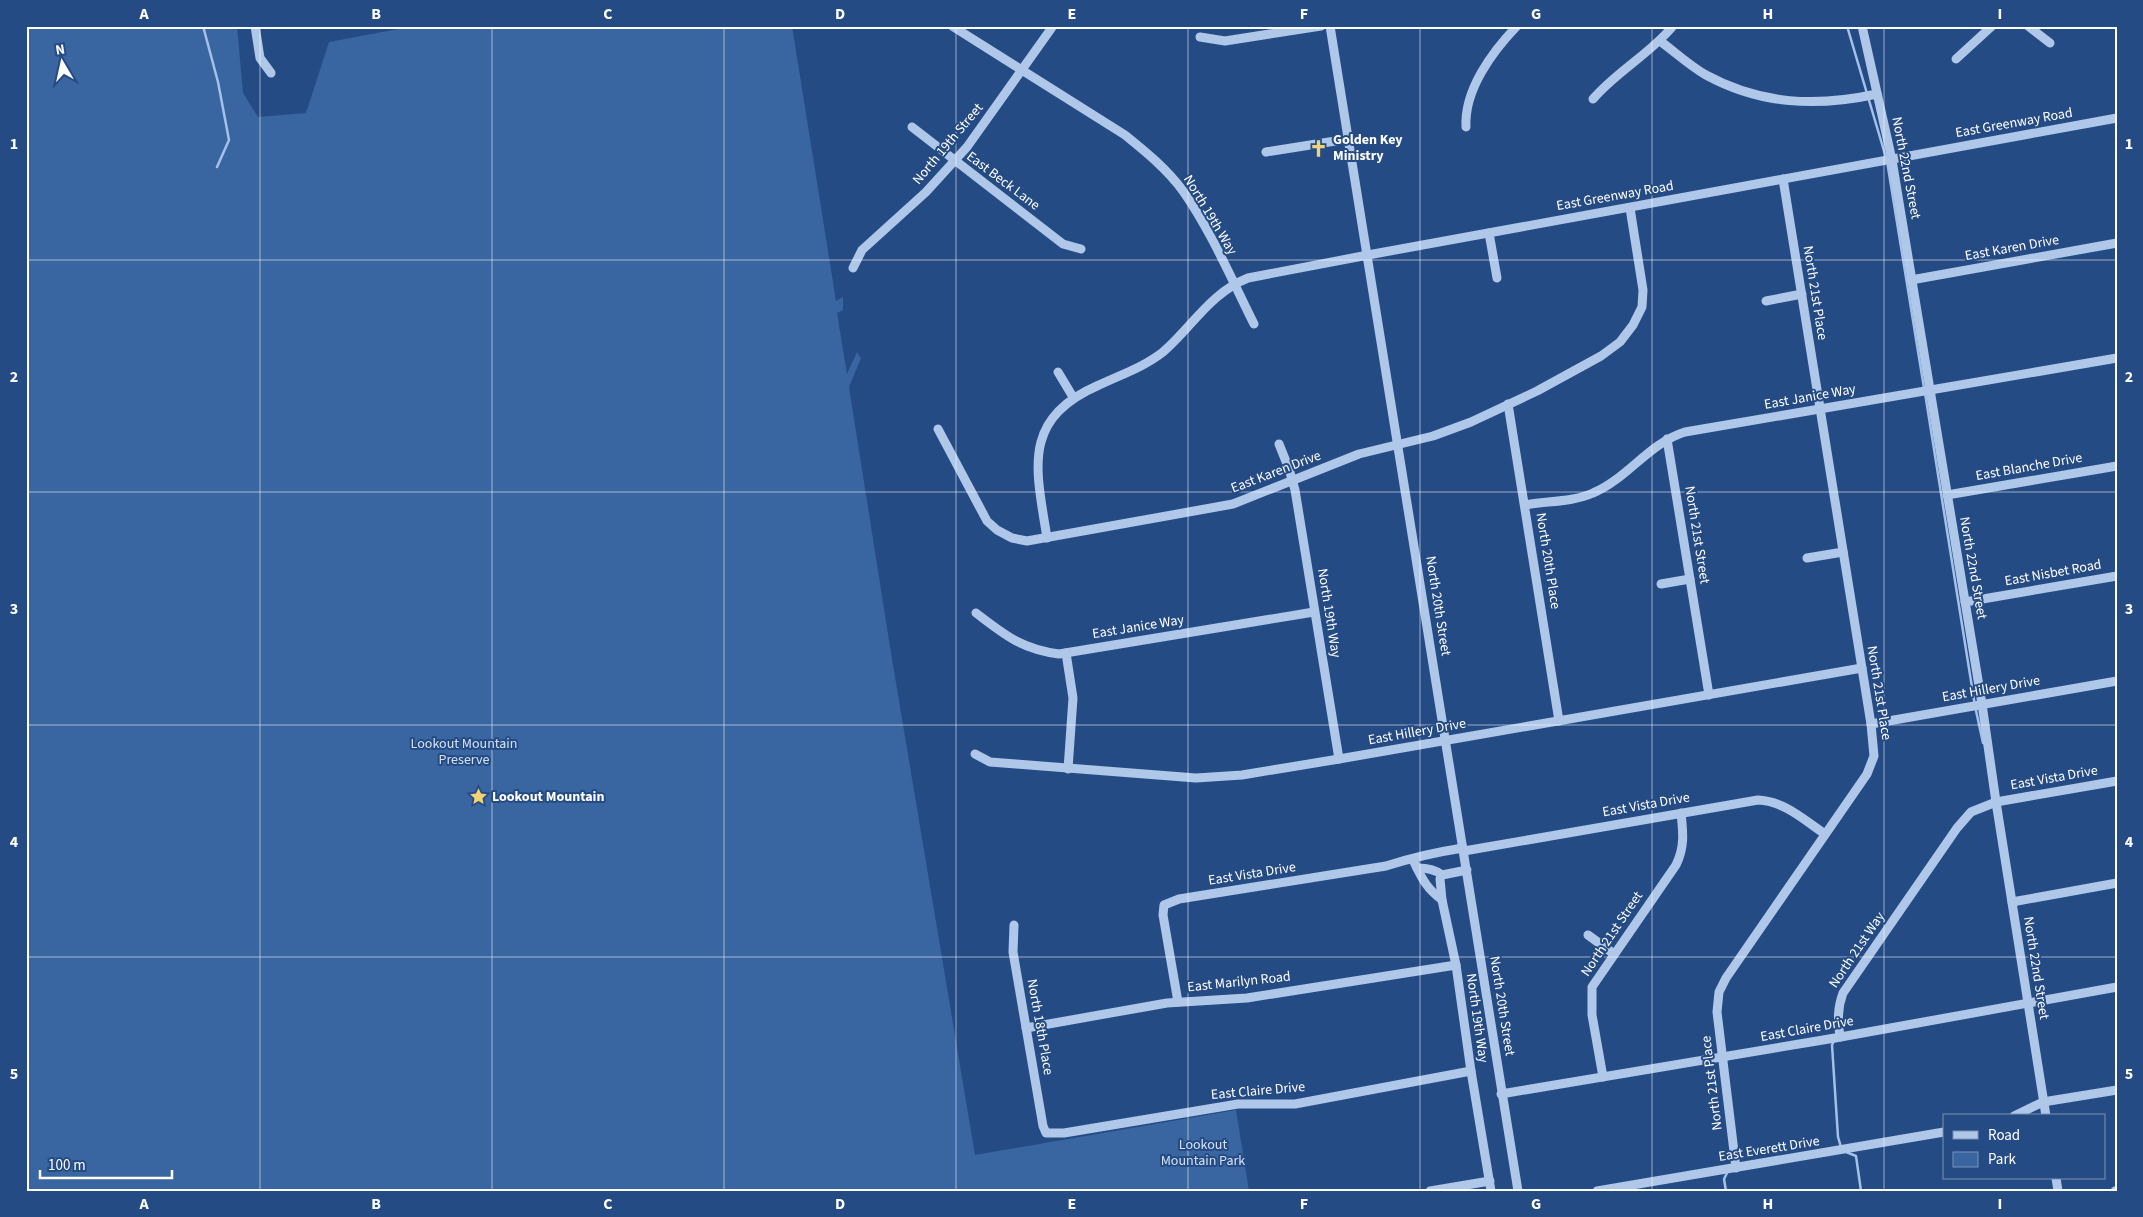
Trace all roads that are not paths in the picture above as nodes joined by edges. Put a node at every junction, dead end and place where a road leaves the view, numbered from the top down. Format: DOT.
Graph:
graph roads {
  1 [pos="255,26"];
  2 [pos="952,26"];
  3 [pos="1053,26"];
  4 [pos="1322,26"];
  5 [pos="1330,26"];
  6 [pos="1517,26"];
  7 [pos="1673,26"];
  8 [pos="1862,26"];
  9 [pos="1992,26"];
  10 [pos="2028,26"];
  11 [pos="1200,37"];
  12 [pos="1660,40"];
  13 [pos="2050,43"];
  14 [pos="1956,59"];
  15 [pos="1023,70"];
  16 [pos="271,72"];
  17 [pos="1877,94"];
  18 [pos="1593,99"];
  19 [pos="2117,118"];
  20 [pos="912,127"];
  21 [pos="1466,127"];
  22 [pos="1348,140"];
  23 [pos="1266,152"];
  24 [pos="1892,160"];
  25 [pos="955,162"];
  26 [pos="1783,179"];
  27 [pos="1630,208"];
  28 [pos="1489,233"];
  29 [pos="2117,243"];
  30 [pos="1081,249"];
  31 [pos="1368,255"];
  32 [pos="853,268"];
  33 [pos="1497,278"];
  34 [pos="1911,280"];
  35 [pos="1234,284"];
  36 [pos="1802,294"];
  37 [pos="1766,300"];
  38 [pos="1254,324"];
  39 [pos="2117,358"];
  40 [pos="1058,372"];
  41 [pos="1930,390"];
  42 [pos="1073,397"];
  43 [pos="1508,404"];
  44 [pos="1820,409"];
  45 [pos="938,429"];
  46 [pos="1667,440"];
  47 [pos="1279,444"];
  48 [pos="1398,444"];
  49 [pos="2117,466"];
  50 [pos="1292,480"];
  51 [pos="1947,495"];
  52 [pos="1525,506"];
  53 [pos="1048,538"];
  54 [pos="1843,552"];
  55 [pos="1807,558"];
  56 [pos="2117,576"];
  57 [pos="1690,579"];
  58 [pos="1661,584"];
  59 [pos="1965,602"];
  60 [pos="1314,612"];
  61 [pos="976,613"];
  62 [pos="1066,653"];
  63 [pos="1862,668"];
  64 [pos="2117,681"];
  65 [pos="1709,695"];
  66 [pos="1982,704"];
  67 [pos="1559,721"];
  68 [pos="1871,724"];
  69 [pos="1445,741"];
  70 [pos="975,754"];
  71 [pos="1339,759"];
  72 [pos="1068,769"];
  73 [pos="2117,781"];
  74 [pos="1996,802"];
  75 [pos="1681,812"];
  76 [pos="1825,834"];
  77 [pos="1463,849"];
  78 [pos="1433,853"];
  79 [pos="1413,860"];
  80 [pos="1417,868"];
  81 [pos="1433,870"];
  82 [pos="1467,870"];
  83 [pos="1442,875"];
  84 [pos="2117,883"];
  85 [pos="1442,900"];
  86 [pos="2012,902"];
  87 [pos="1014,926"];
  88 [pos="1588,935"];
  89 [pos="1614,954"];
  90 [pos="1456,965"];
  91 [pos="2117,987"];
  92 [pos="1178,1002"];
  93 [pos="2028,1003"];
  94 [pos="1026,1028"];
  95 [pos="1840,1037"];
  96 [pos="1722,1057"];
  97 [pos="1471,1071"];
  98 [pos="1604,1077"];
  99 [pos="2117,1090"];
  100 [pos="1501,1094"];
  101 [pos="2044,1102"];
  102 [pos="2018,1114"];
  103 [pos="2046,1114"];
  104 [pos="1046,1132"];
  105 [pos="1943,1132"];
  106 [pos="1736,1168"];
  107 [pos="1491,1186"];
  108 [pos="1430,1191"];
  109 [pos="1518,1191"];
  110 [pos="1597,1191"];
  1 -- 16 [label="street"];
  2 -- 15 [label="street, North 19th Way"];
  3 -- 15 [label="street, North 19th Street"];
  4 -- 11 [label="street"];
  5 -- 22 [label="street, North 20th Street"];
  6 -- 21 [label="street"];
  7 -- 12 [label="street"];
  8 -- 17 [label="street, North 22nd Street"];
  9 -- 14 [label="street"];
  10 -- 13 [label="street"];
  12 -- 17 [label="street"];
  12 -- 18 [label="street"];
  15 -- 25 [label="street, North 19th Street"];
  15 -- 35 [label="street, North 19th Way"];
  17 -- 24 [label="street, North 22nd Street"];
  19 -- 24 [label="street, East Greenway Road"];
  20 -- 25 [label="street, East Beck Lane"];
  22 -- 23 [label="street"];
  22 -- 31 [label="street, North 20th Street"];
  24 -- 26 [label="street, East Greenway Road"];
  24 -- 34 [label="street, North 22nd Street"];
  25 -- 30 [label="street, East Beck Lane"];
  25 -- 32 [label="street, North 19th Street"];
  26 -- 27 [label="street, East Greenway Road"];
  26 -- 36 [label="street, North 21st Place"];
  27 -- 28 [label="street, East Greenway Road"];
  27 -- 43 [label="street, East Karen Drive"];
  28 -- 31 [label="street, East Greenway Road"];
  28 -- 33 [label="street"];
  29 -- 34 [label="street, East Karen Drive"];
  31 -- 35 [label="street, East Greenway Road"];
  31 -- 48 [label="street, North 20th Street"];
  34 -- 41 [label="street, North 22nd Street"];
  35 -- 38 [label="street, North 19th Way"];
  35 -- 42 [label="street, East Greenway Road"];
  36 -- 37 [label="street"];
  36 -- 44 [label="street, North 21st Place"];
  39 -- 41 [label="street, East Janice Way"];
  40 -- 42 [label="street"];
  41 -- 44 [label="street, East Janice Way"];
  41 -- 51 [label="street, North 22nd Street"];
  42 -- 53 [label="street, East Greenway Road"];
  43 -- 48 [label="street, East Karen Drive"];
  43 -- 52 [label="street, North 20th Place"];
  44 -- 46 [label="street, East Janice Way"];
  44 -- 54 [label="street, North 21st Place"];
  45 -- 53 [label="street, East Karen Drive"];
  46 -- 52 [label="street, East Janice Way"];
  46 -- 57 [label="street, North 21st Street"];
  47 -- 50 [label="street, North 19th Way"];
  48 -- 50 [label="street, East Karen Drive"];
  48 -- 69 [label="street, North 20th Street"];
  49 -- 51 [label="street, East Blanche Drive"];
  50 -- 53 [label="street, East Karen Drive"];
  50 -- 60 [label="street, North 19th Way"];
  51 -- 59 [label="street, North 22nd Street"];
  52 -- 67 [label="street, North 20th Place"];
  54 -- 55 [label="street"];
  54 -- 63 [label="street, North 21st Place"];
  56 -- 59 [label="street, East Nisbet Road"];
  57 -- 58 [label="street"];
  57 -- 65 [label="street, North 21st Street"];
  59 -- 66 [label="street, North 22nd Street"];
  60 -- 62 [label="street, East Janice Way"];
  60 -- 71 [label="street, North 19th Way"];
  61 -- 62 [label="street, East Janice Way"];
  62 -- 72 [label="street"];
  63 -- 65 [label="street, East Hillery Drive"];
  63 -- 68 [label="street, North 21st Place"];
  64 -- 66 [label="street, East Hillery Drive"];
  65 -- 67 [label="street, East Hillery Drive"];
  66 -- 68 [label="street, East Hillery Drive"];
  66 -- 74 [label="street, North 22nd Street"];
  67 -- 69 [label="street, East Hillery Drive"];
  68 -- 76 [label="street, North 21st Place"];
  69 -- 71 [label="street, East Hillery Drive"];
  69 -- 77 [label="street, North 20th Street"];
  70 -- 72 [label="street, East Hillery Drive"];
  71 -- 72 [label="street, East Hillery Drive"];
  73 -- 74 [label="street, East Vista Drive"];
  74 -- 86 [label="street, North 22nd Street"];
  74 -- 95 [label="street, North 21st Way"];
  75 -- 76 [label="street, East Vista Drive"];
  75 -- 77 [label="street, East Vista Drive"];
  75 -- 89 [label="street, North 21st Street"];
  76 -- 96 [label="street, North 21st Place"];
  77 -- 78 [label="street, East Vista Drive"];
  77 -- 82 [label="street, North 20th Street"];
  78 -- 79 [label="street, East Vista Drive"];
  78 -- 81 [label="street"];
  79 -- 80 [label="street"];
  79 -- 92 [label="street, East Vista Drive"];
  80 -- 81 [label="street"];
  80 -- 85 [label="street"];
  81 -- 83 [label="street"];
  82 -- 83 [label="street"];
  82 -- 100 [label="street, North 20th Street"];
  83 -- 85 [label="street"];
  84 -- 86 [label="street"];
  85 -- 90 [label="street, North 19th Way"];
  86 -- 93 [label="street, North 22nd Street"];
  87 -- 94 [label="street, North 18th Place"];
  88 -- 89 [label="street"];
  89 -- 98 [label="street, North 21st Street"];
  90 -- 92 [label="street, East Marilyn Road"];
  90 -- 97 [label="street, North 19th Way"];
  91 -- 93 [label="street, East Claire Drive"];
  92 -- 94 [label="street, East Marilyn Road"];
  93 -- 95 [label="street, East Claire Drive"];
  93 -- 101 [label="street, North 22nd Street"];
  94 -- 104 [label="street, North 18th Place"];
  95 -- 96 [label="street, East Claire Drive"];
  96 -- 98 [label="street, East Claire Drive"];
  96 -- 106 [label="street, North 21st Place"];
  97 -- 104 [label="street, East Claire Drive"];
  97 -- 107 [label="street, North 19th Way"];
  98 -- 100 [label="street, East Claire Drive"];
  99 -- 101 [label="street"];
  100 -- 109 [label="street, North 20th Street"];
  101 -- 102 [label="street"];
  101 -- 103 [label="street, North 22nd Street"];
  105 -- 106 [label="street, East Everett Drive"];
  106 -- 110 [label="street, East Everett Drive"];
  107 -- 108 [label="street"];
}
